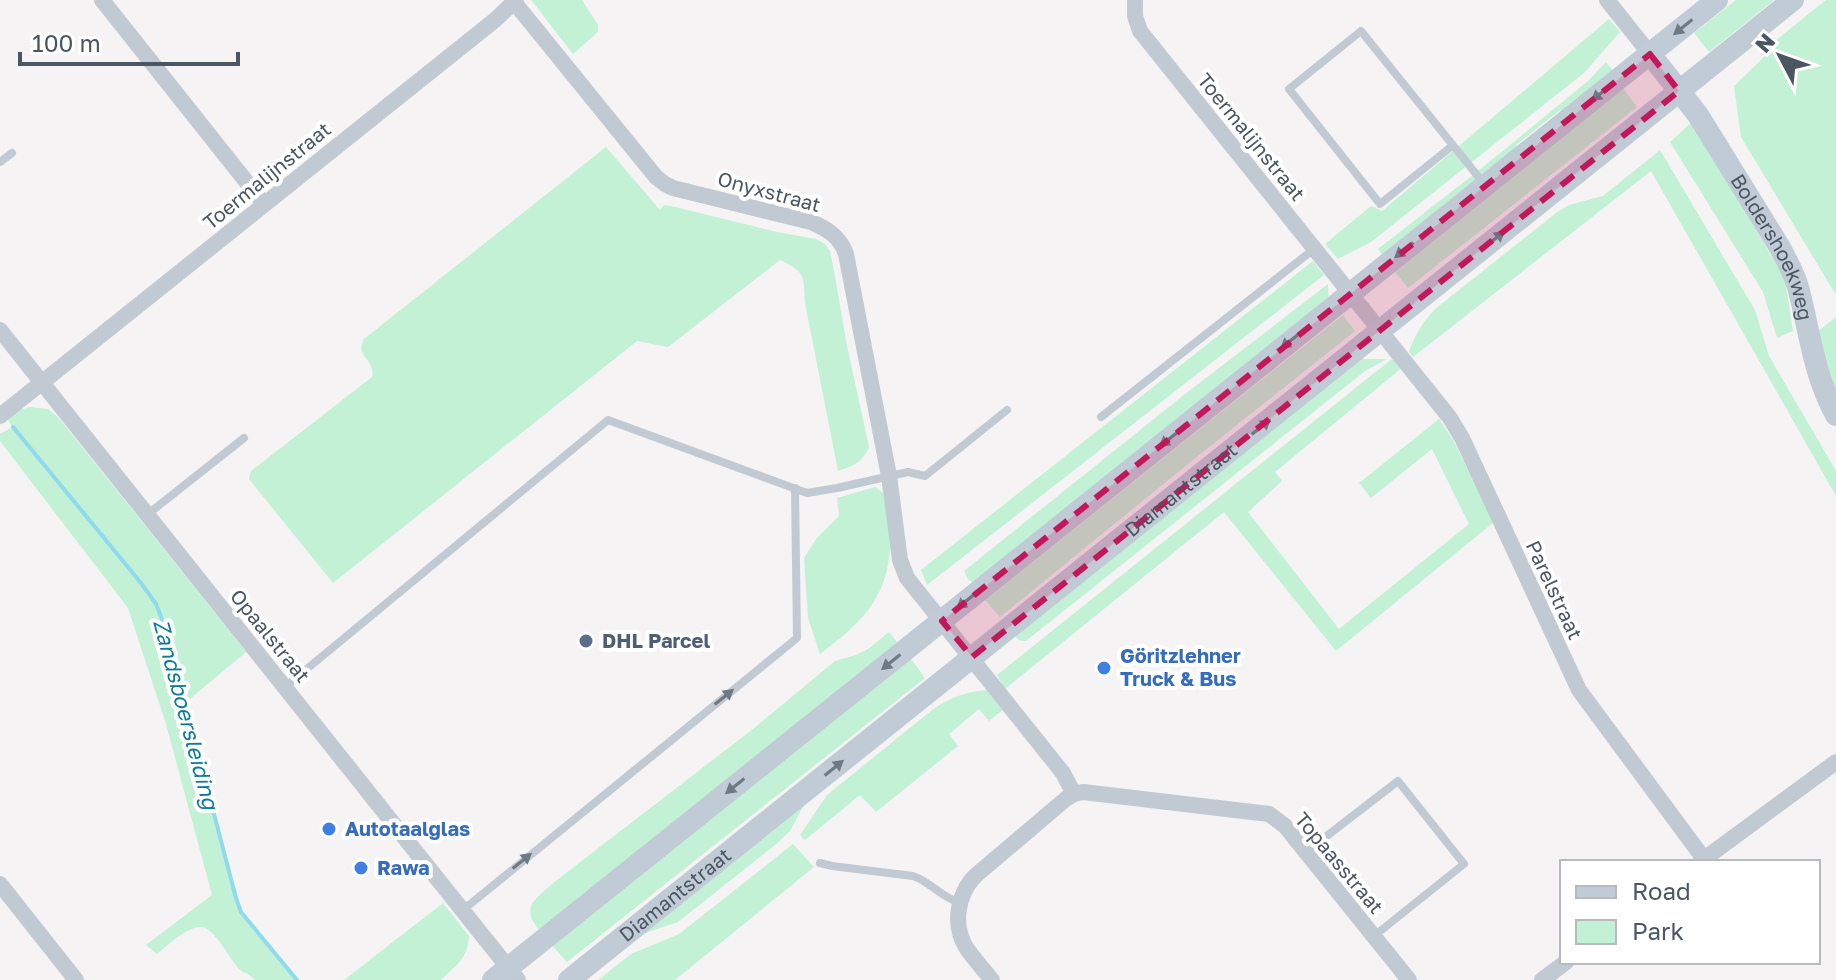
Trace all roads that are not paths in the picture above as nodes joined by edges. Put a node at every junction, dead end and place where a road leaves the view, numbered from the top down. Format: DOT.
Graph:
graph roads {
  1 [pos="102,0"];
  2 [pos="1135,0"];
  3 [pos="1607,0"];
  4 [pos="1717,0"];
  5 [pos="1793,0"];
  6 [pos="515,1"];
  7 [pos="1650,54"];
  8 [pos="1679,91"];
  9 [pos="1452,146"];
  10 [pos="12,153"];
  11 [pos="0,162"];
  12 [pos="1485,186"];
  13 [pos="264,204"];
  14 [pos="1315,248"];
  15 [pos="1351,293"];
  16 [pos="0,330"];
  17 [pos="1381,330"];
  18 [pos="42,382"];
  19 [pos="1007,410"];
  20 [pos="1836,415"];
  21 [pos="0,416"];
  22 [pos="1101,417"];
  23 [pos="244,438"];
  24 [pos="889,476"];
  25 [pos="795,488"];
  26 [pos="147,515"];
  27 [pos="942,621"];
  28 [pos="972,657"];
  29 [pos="284,687"];
  30 [pos="1836,762"];
  31 [pos="1074,794"];
  32 [pos="1306,852"];
  33 [pos="1702,860"];
  34 [pos="820,863"];
  35 [pos="0,884"];
  36 [pos="960,903"];
  37 [pos="462,910"];
  38 [pos="1374,936"];
  39 [pos="1563,964"];
  40 [pos="507,976"];
  41 [pos="76,980"];
  42 [pos="569,980"];
  43 [pos="992,980"];
  44 [pos="1409,980"];
  45 [pos="1542,980"];
  1 -- 13 [label="street"];
  2 -- 14 [label="street, Toermalijnstraat"];
  3 -- 7 [label="street"];
  4 -- 7 [label="main road, one-way"];
  5 -- 8 [label="main road, Diamantstraat"];
  6 -- 13 [label="street, Toermalijnstraat"];
  6 -- 24 [label="street, Onyxstraat"];
  7 -- 8 [label="main road, Boldershoekweg"];
  7 -- 12 [label="main road, one-way"];
  17 -- 8 [label="main road, Diamantstraat, one-way"];
  8 -- 20 [label="main road, Boldershoekweg"];
  9 -- 9 [label="lane"];
  9 -- 12 [label="lane"];
  10 -- 11 [label="lane"];
  12 -- 15 [label="main road, one-way"];
  13 -- 18 [label="street, Toermalijnstraat"];
  14 -- 15 [label="street, Toermalijnstraat"];
  14 -- 22 [label="lane"];
  15 -- 17 [label="street, Parelstraat"];
  15 -- 27 [label="main road, one-way"];
  16 -- 18 [label="street, Opaalstraat"];
  28 -- 17 [label="main road, Diamantstraat, one-way"];
  17 -- 33 [label="street, Parelstraat"];
  18 -- 21 [label="street, Toermalijnstraat"];
  18 -- 26 [label="street, Opaalstraat"];
  19 -- 24 [label="lane"];
  23 -- 26 [label="lane"];
  24 -- 25 [label="lane"];
  24 -- 27 [label="street, Onyxstraat"];
  25 -- 29 [label="lane"];
  37 -- 25 [label="lane, one-way"];
  26 -- 29 [label="street, Opaalstraat"];
  27 -- 28 [label="street, Onyxstraat"];
  27 -- 40 [label="main road, one-way"];
  28 -- 31 [label="street"];
  42 -- 28 [label="main road, Diamantstraat, one-way"];
  29 -- 37 [label="street, Opaalstraat"];
  30 -- 33 [label="street, Parelstraat"];
  31 -- 32 [label="street, Topaasstraat"];
  31 -- 36 [label="street"];
  32 -- 38 [label="street, Topaasstraat"];
  32 -- 38 [label="lane"];
  34 -- 36 [label="lane"];
  35 -- 41 [label="street"];
  36 -- 43 [label="street"];
  37 -- 40 [label="street, Opaalstraat"];
  38 -- 44 [label="street, Topaasstraat"];
  39 -- 45 [label="street"];
}
